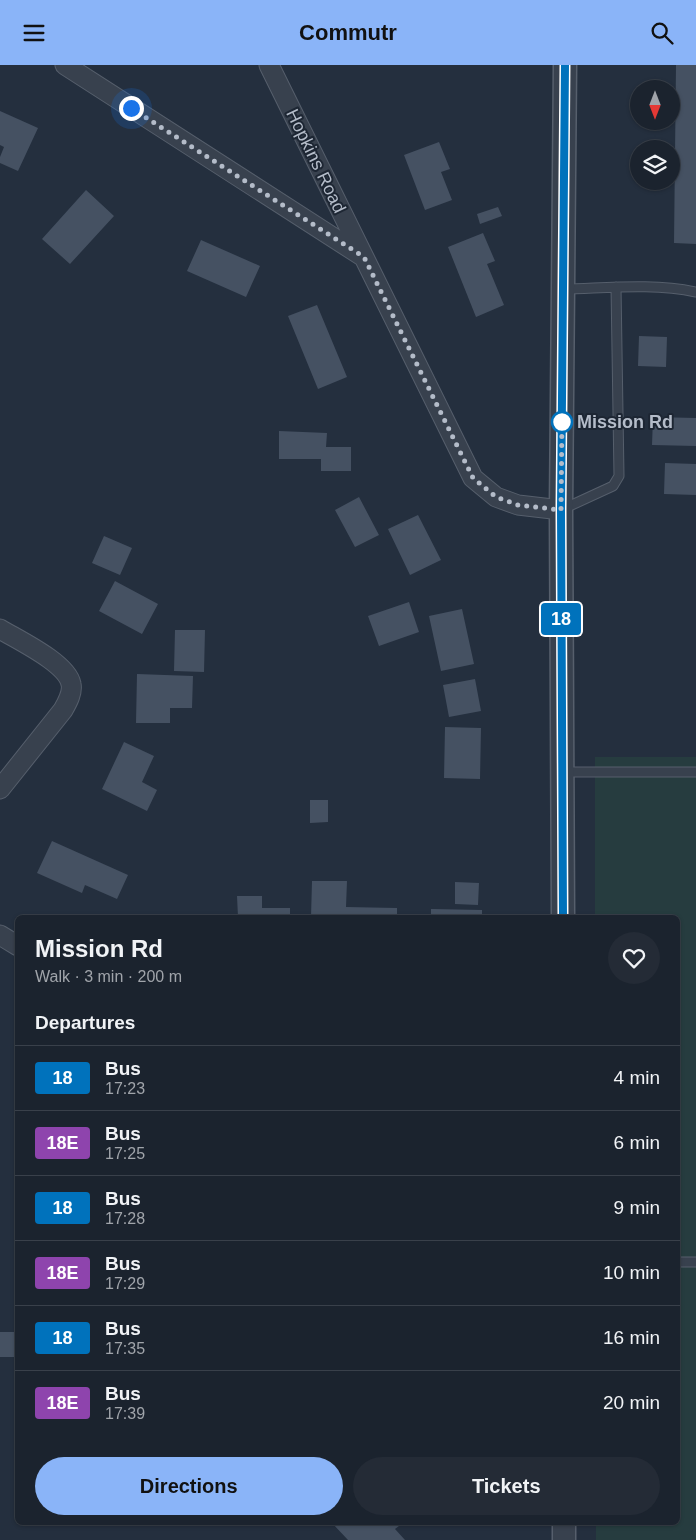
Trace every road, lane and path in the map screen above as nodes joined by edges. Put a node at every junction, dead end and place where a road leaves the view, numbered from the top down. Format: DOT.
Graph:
graph roads {
  1 [pos="65,65"];
  2 [pos="269,65"];
  3 [pos="565,65"];
  4 [pos="364,257"];
  5 [pos="616,287"];
  6 [pos="563,289"];
  7 [pos="696,292"];
  8 [pos="561,510"];
  9 [pos="0,629"];
  10 [pos="562,772"];
  11 [pos="696,772"];
  12 [pos="0,789"];
  13 [pos="563,915"];
  14 [pos="0,935"];
  15 [pos="15,944"];
  16 [pos="680,1262"];
  17 [pos="696,1262"];
  18 [pos="564,1525"];
  19 [pos="564,1540"];
  1 -- 4 [label="street"];
  2 -- 4 [label="street, Hopkins Road"];
  3 -- 6 [label="street"];
  4 -- 8 [label="street, Hopkins Road"];
  5 -- 6 [label="lane"];
  5 -- 7 [label="lane"];
  5 -- 8 [label="lane"];
  6 -- 8 [label="street"];
  8 -- 10 [label="street"];
  9 -- 12 [label="street"];
  10 -- 11 [label="lane"];
  10 -- 13 [label="street"];
  14 -- 15 [label="street"];
  16 -- 17 [label="lane"];
  18 -- 19 [label="street"];
}
